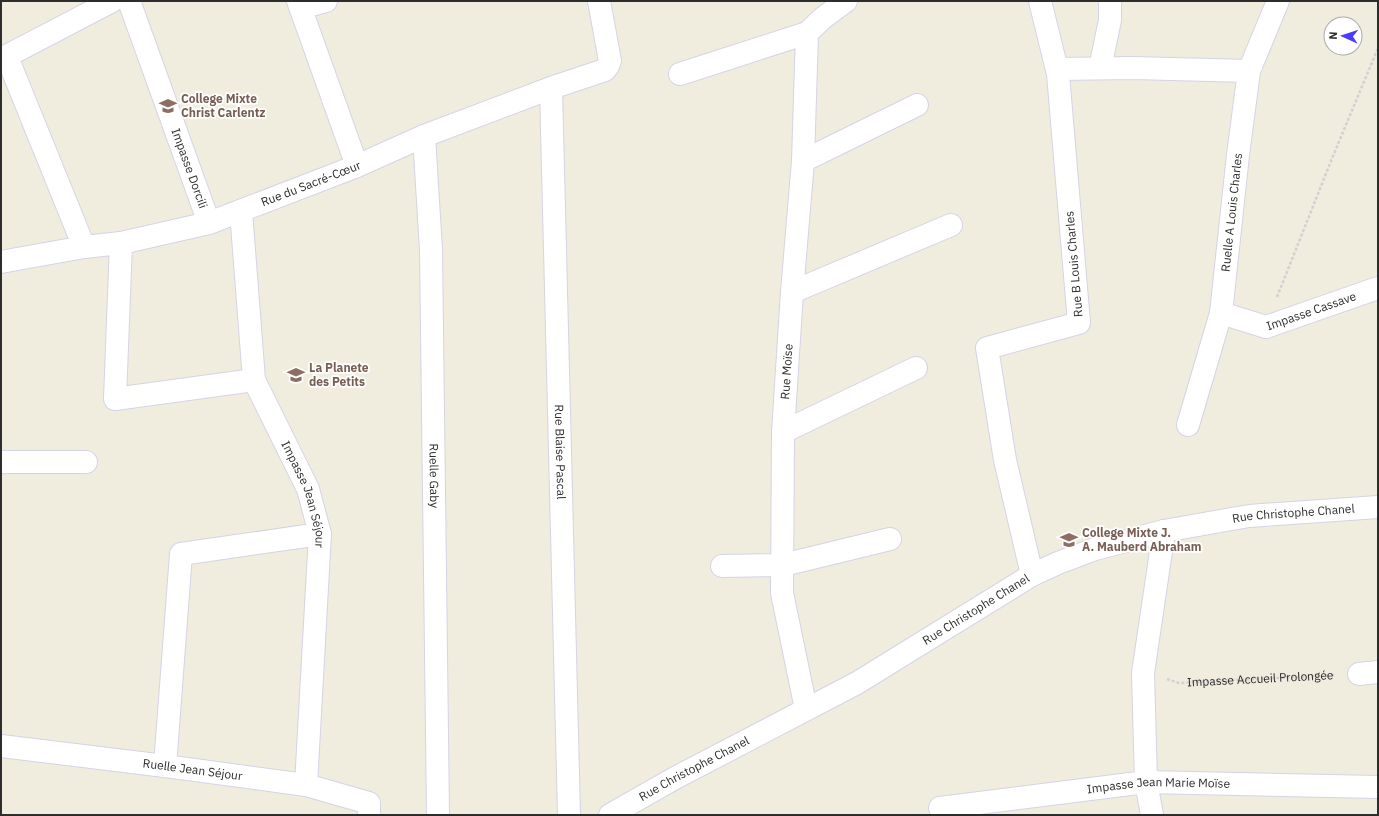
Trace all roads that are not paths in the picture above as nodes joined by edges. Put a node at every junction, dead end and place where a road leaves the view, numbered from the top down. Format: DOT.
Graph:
graph roads {
  1 [pos="112,1"];
  2 [pos="129,1"];
  3 [pos="326,1"];
  4 [pos="599,1"];
  5 [pos="846,1"];
  6 [pos="1040,1"];
  7 [pos="1110,1"];
  8 [pos="1278,1"];
  9 [pos="300,5"];
  10 [pos="808,33"];
  11 [pos="4,58"];
  12 [pos="1100,68"];
  13 [pos="1057,69"];
  14 [pos="1249,71"];
  15 [pos="680,74"];
  16 [pos="551,88"];
  17 [pos="916,105"];
  18 [pos="424,136"];
  19 [pos="803,161"];
  20 [pos="357,166"];
  21 [pos="241,212"];
  22 [pos="209,223"];
  23 [pos="951,225"];
  24 [pos="120,243"];
  25 [pos="84,247"];
  26 [pos="1,262"];
  27 [pos="1378,288"];
  28 [pos="792,292"];
  29 [pos="1221,313"];
  30 [pos="916,368"];
  31 [pos="254,380"];
  32 [pos="1188,425"];
  33 [pos="783,432"];
  34 [pos="1,462"];
  35 [pos="86,462"];
  36 [pos="1378,507"];
  37 [pos="1164,531"];
  38 [pos="320,534"];
  39 [pos="890,539"];
  40 [pos="783,565"];
  41 [pos="722,566"];
  42 [pos="1032,575"];
  43 [pos="806,709"];
  44 [pos="1,746"];
  45 [pos="165,766"];
  46 [pos="1146,782"];
  47 [pos="306,785"];
  48 [pos="1378,787"];
  49 [pos="940,808"];
  50 [pos="369,815"];
  51 [pos="438,815"];
  52 [pos="569,815"];
  53 [pos="610,815"];
  54 [pos="1152,815"];
  1 -- 11 [label="street"];
  2 -- 22 [label="street, Impasse Dorcili"];
  3 -- 9 [label="street"];
  4 -- 16 [label="street, Rue du Sacré-Cœur"];
  5 -- 10 [label="street"];
  6 -- 13 [label="street, Rue B Louis Charles"];
  7 -- 12 [label="street"];
  8 -- 14 [label="street, Ruelle A Louis Charles"];
  9 -- 20 [label="street"];
  10 -- 15 [label="street"];
  10 -- 19 [label="street, Rue Moïse"];
  11 -- 25 [label="street"];
  12 -- 13 [label="street"];
  12 -- 14 [label="street"];
  13 -- 42 [label="street, Rue B Louis Charles"];
  14 -- 29 [label="street, Ruelle A Louis Charles"];
  16 -- 18 [label="street, Rue du Sacré-Cœur"];
  16 -- 52 [label="street, Rue Blaise Pascal"];
  17 -- 19 [label="street"];
  18 -- 20 [label="street, Rue du Sacré-Cœur"];
  18 -- 51 [label="street, Ruelle Gaby"];
  19 -- 28 [label="street, Rue Moïse"];
  20 -- 21 [label="street, Rue du Sacré-Cœur"];
  21 -- 22 [label="street, Rue du Sacré-Cœur"];
  21 -- 31 [label="street, Impasse Jean Séjour"];
  22 -- 24 [label="street, Rue du Sacré-Cœur"];
  23 -- 28 [label="street"];
  24 -- 25 [label="street, Rue du Sacré-Cœur"];
  24 -- 31 [label="street"];
  25 -- 26 [label="street, Rue du Sacré-Cœur"];
  27 -- 29 [label="street, Impasse Cassave"];
  28 -- 33 [label="street, Rue Moïse"];
  29 -- 32 [label="street, Ruelle A Louis Charles"];
  30 -- 33 [label="street"];
  31 -- 38 [label="street, Impasse Jean Séjour"];
  33 -- 40 [label="street, Rue Moïse"];
  34 -- 35 [label="street"];
  36 -- 37 [label="street, Rue Christophe Chanel"];
  37 -- 42 [label="street, Rue Christophe Chanel"];
  37 -- 46 [label="street"];
  38 -- 45 [label="street"];
  38 -- 47 [label="street, Impasse Jean Séjour"];
  39 -- 40 [label="street"];
  40 -- 41 [label="street"];
  40 -- 43 [label="street, Rue Moïse"];
  42 -- 43 [label="street, Rue Christophe Chanel"];
  43 -- 53 [label="street, Rue Christophe Chanel"];
  44 -- 45 [label="street, Ruelle Jean Séjour"];
  45 -- 47 [label="street, Ruelle Jean Séjour"];
  46 -- 48 [label="street, Impasse Jean Marie Moïse"];
  46 -- 49 [label="street, Impasse Jean Marie Moïse"];
  46 -- 54 [label="street"];
  47 -- 50 [label="street, Ruelle Jean Séjour"];
}
